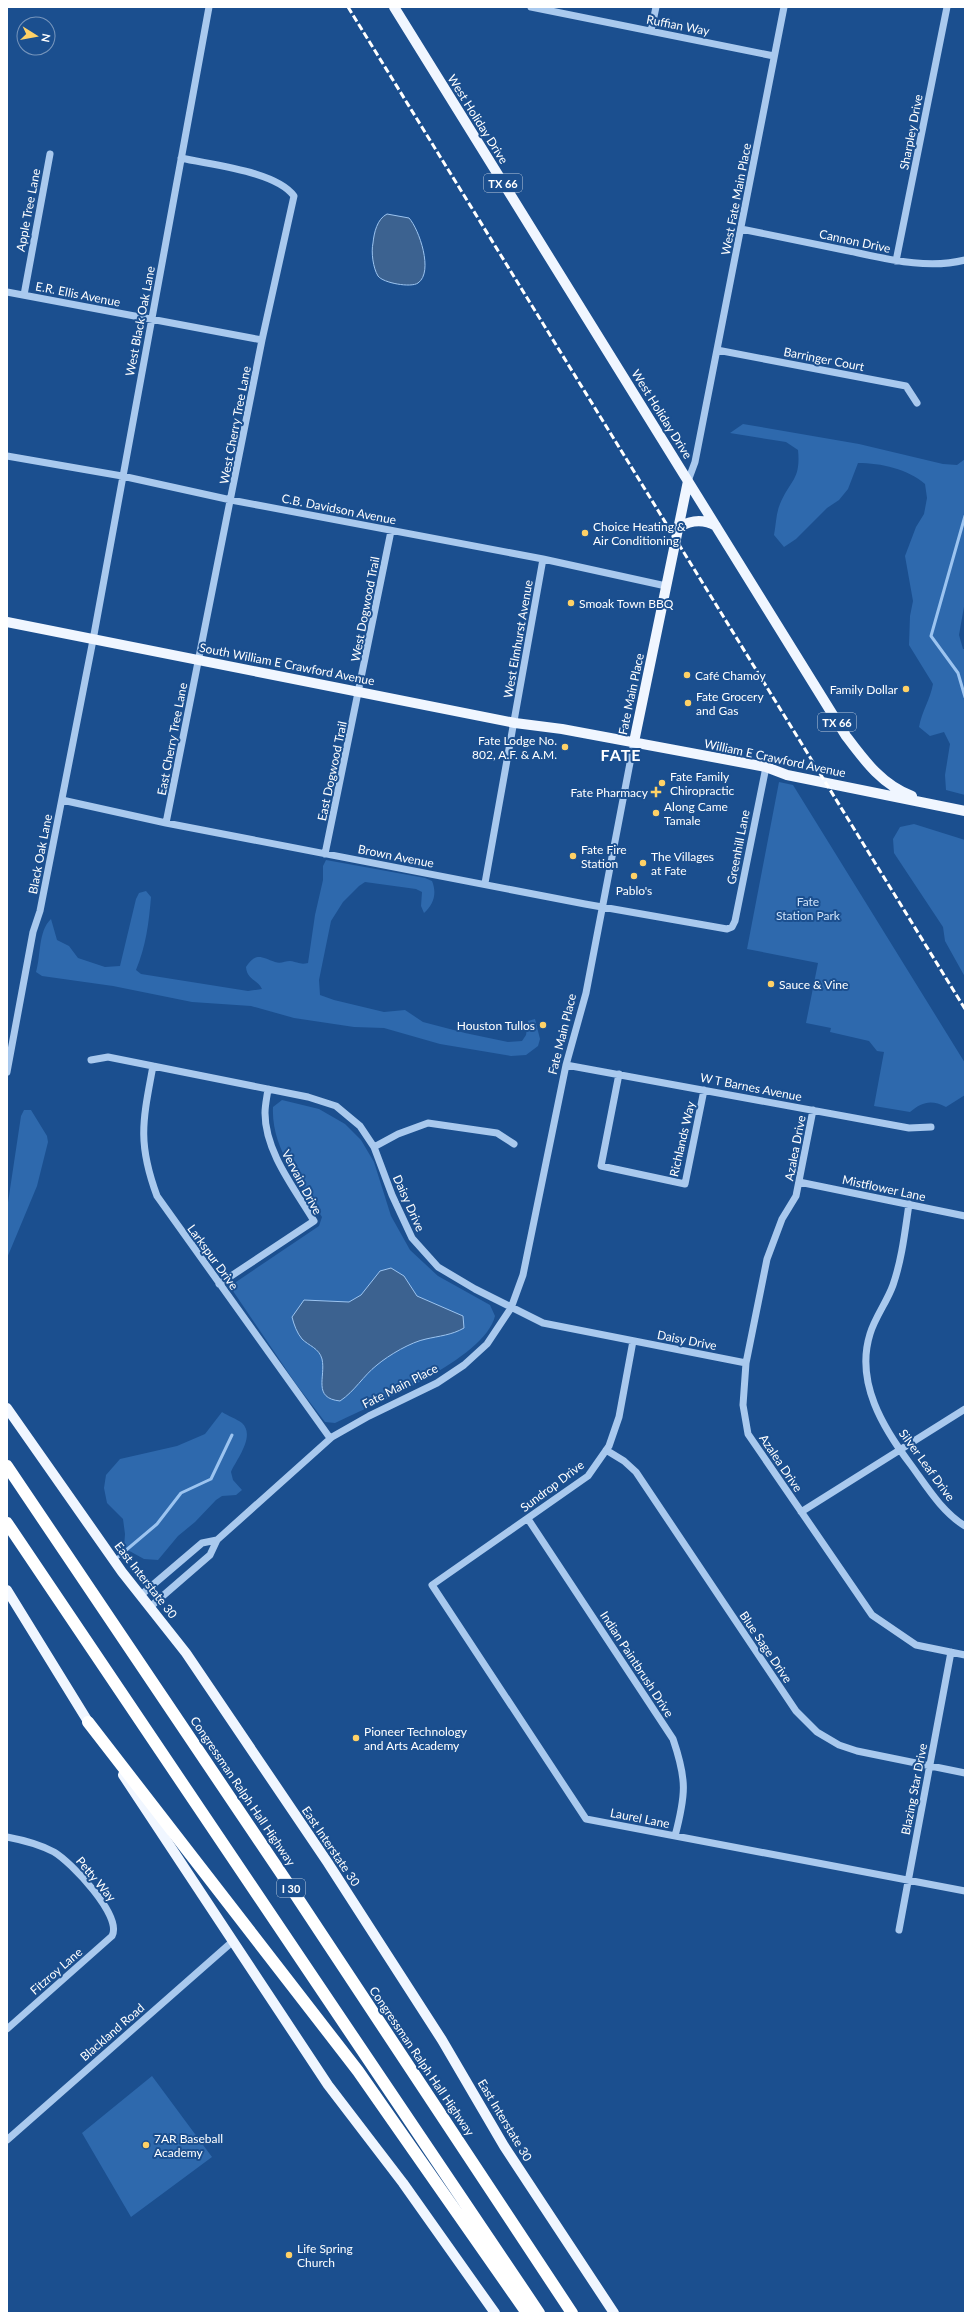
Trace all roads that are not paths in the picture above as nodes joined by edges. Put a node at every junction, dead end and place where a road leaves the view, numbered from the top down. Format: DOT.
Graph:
graph roads {
  1 [pos="209,7"];
  2 [pos="394,7"];
  3 [pos="531,7"];
  4 [pos="656,7"];
  5 [pos="784,7"];
  6 [pos="947,7"];
  7 [pos="651,31"];
  8 [pos="774,56"];
  9 [pos="50,154"];
  10 [pos="181,158"];
  11 [pos="742,229"];
  12 [pos="965,260"];
  13 [pos="896,261"];
  14 [pos="7,292"];
  15 [pos="24,295"];
  16 [pos="152,320"];
  17 [pos="262,340"];
  18 [pos="717,350"];
  19 [pos="709,394"];
  20 [pos="917,403"];
  21 [pos="7,456"];
  22 [pos="122,476"];
  23 [pos="688,481"];
  24 [pos="231,500"];
  25 [pos="716,526"];
  26 [pos="679,527"];
  27 [pos="391,530"];
  28 [pos="543,559"];
  29 [pos="666,586"];
  30 [pos="7,622"];
  31 [pos="92,640"];
  32 [pos="199,660"];
  33 [pos="360,692"];
  34 [pos="514,723"];
  35 [pos="562,729"];
  36 [pos="634,742"];
  37 [pos="766,767"];
  38 [pos="62,800"];
  39 [pos="936,805"];
  40 [pos="965,810"];
  41 [pos="166,823"];
  42 [pos="325,854"];
  43 [pos="484,884"];
  44 [pos="602,907"];
  45 [pos="727,929"];
  46 [pos="91,1060"];
  47 [pos="566,1065"];
  48 [pos="153,1066"];
  49 [pos="7,1072"];
  50 [pos="619,1074"];
  51 [pos="268,1089"];
  52 [pos="704,1090"];
  53 [pos="813,1110"];
  54 [pos="931,1127"];
  55 [pos="514,1144"];
  56 [pos="374,1147"];
  57 [pos="799,1182"];
  58 [pos="909,1204"];
  59 [pos="965,1216"];
  60 [pos="219,1284"];
  61 [pos="511,1308"];
  62 [pos="633,1341"];
  63 [pos="746,1363"];
  64 [pos="7,1408"];
  65 [pos="965,1409"];
  66 [pos="330,1438"];
  67 [pos="606,1450"];
  68 [pos="899,1450"];
  69 [pos="7,1466"];
  70 [pos="801,1512"];
  71 [pos="528,1518"];
  72 [pos="7,1523"];
  73 [pos="965,1526"];
  74 [pos="218,1540"];
  75 [pos="432,1585"];
  76 [pos="7,1590"];
  77 [pos="141,1595"];
  78 [pos="150,1607"];
  79 [pos="951,1652"];
  80 [pos="965,1655"];
  81 [pos="88,1722"];
  82 [pos="929,1766"];
  83 [pos="965,1773"];
  84 [pos="675,1836"];
  85 [pos="7,1837"];
  86 [pos="908,1880"];
  87 [pos="965,1891"];
  88 [pos="114,1928"];
  89 [pos="899,1930"];
  90 [pos="232,1942"];
  91 [pos="7,2029"];
  92 [pos="7,2140"];
  93 [pos="495,2313"];
  94 [pos="527,2313"];
  95 [pos="539,2313"];
  96 [pos="572,2313"];
  97 [pos="614,2313"];
  1 -- 10 [label="street, West Black Oak Lane"];
  2 -- 23 [label="main road, West Holiday Drive / TX 66"];
  3 -- 7 [label="street, Ruffian Way"];
  4 -- 7 [label="street"];
  5 -- 8 [label="street, West Fate Main Place"];
  6 -- 13 [label="street, Sharpley Drive"];
  7 -- 8 [label="street, Ruffian Way"];
  8 -- 11 [label="street, West Fate Main Place"];
  9 -- 15 [label="street, Apple Tree Lane"];
  10 -- 16 [label="street, West Black Oak Lane"];
  10 -- 17 [label="street, West Cherry Tree Lane"];
  11 -- 13 [label="street, Cannon Drive"];
  11 -- 18 [label="street, West Fate Main Place"];
  12 -- 13 [label="street, Cannon Drive"];
  14 -- 15 [label="street, E.R. Ellis Avenue"];
  15 -- 16 [label="street, E.R. Ellis Avenue"];
  16 -- 17 [label="street, E.R. Ellis Avenue"];
  16 -- 22 [label="street, West Black Oak Lane"];
  17 -- 24 [label="street, West Cherry Tree Lane"];
  18 -- 19 [label="street, West Fate Main Place"];
  18 -- 20 [label="street, Barringer Court"];
  19 -- 23 [label="street, Fate Main Place"];
  21 -- 22 [label="street, C.B. Davidson Avenue"];
  22 -- 24 [label="street, C.B. Davidson Avenue"];
  22 -- 31 [label="street, West Black Oak Lane"];
  23 -- 25 [label="main road, West Holiday Drive / TX 66"];
  23 -- 26 [label="main road, Fate Main Place"];
  24 -- 27 [label="street, C.B. Davidson Avenue"];
  24 -- 32 [label="street, West Cherry Tree Lane"];
  25 -- 26 [label="main road"];
  25 -- 39 [label="main road, West Holiday Drive / TX 66"];
  26 -- 29 [label="main road, Fate Main Place"];
  27 -- 28 [label="street, C.B. Davidson Avenue"];
  27 -- 33 [label="street, West Dogwood Trail"];
  28 -- 29 [label="street, C.B. Davidson Avenue"];
  28 -- 34 [label="street, West Elmhurst Avenue"];
  29 -- 36 [label="main road, Fate Main Place"];
  30 -- 31 [label="main road, South William E Crawford Avenue"];
  31 -- 32 [label="main road, South William E Crawford Avenue"];
  31 -- 38 [label="street, Black Oak Lane"];
  32 -- 33 [label="main road, South William E Crawford Avenue"];
  32 -- 41 [label="street, East Cherry Tree Lane"];
  33 -- 34 [label="main road, South William E Crawford Avenue"];
  33 -- 42 [label="street, East Dogwood Trail"];
  34 -- 35 [label="main road, South William E Crawford Avenue"];
  34 -- 43 [label="street, West Elmhurst Avenue"];
  35 -- 36 [label="main road, William E Crawford Avenue"];
  36 -- 37 [label="main road, William E Crawford Avenue"];
  36 -- 44 [label="street, Fate Main Place"];
  37 -- 39 [label="main road, William E Crawford Avenue"];
  37 -- 45 [label="street, Greenhill Lane"];
  38 -- 41 [label="street, Brown Avenue"];
  38 -- 49 [label="street, Black Oak Lane"];
  39 -- 40 [label="main road, TX 66"];
  41 -- 42 [label="street, Brown Avenue"];
  42 -- 43 [label="street, Brown Avenue"];
  43 -- 44 [label="street, Brown Avenue"];
  44 -- 45 [label="street, Brown Avenue"];
  44 -- 47 [label="street, Fate Main Place"];
  46 -- 48 [label="street, Daisy Drive"];
  47 -- 50 [label="street, W T Barnes Avenue"];
  47 -- 61 [label="street, Fate Main Place"];
  48 -- 51 [label="street, Daisy Drive"];
  48 -- 60 [label="street, Larkspur Drive"];
  50 -- 52 [label="street, W T Barnes Avenue"];
  50 -- 52 [label="street, Richlands Way"];
  51 -- 56 [label="street, Daisy Drive"];
  51 -- 60 [label="street, Vervain Drive"];
  52 -- 53 [label="street, W T Barnes Avenue"];
  53 -- 54 [label="street, W T Barnes Avenue"];
  53 -- 57 [label="street, Azalea Drive"];
  55 -- 56 [label="street"];
  56 -- 61 [label="street, Daisy Drive"];
  57 -- 58 [label="street, Mistflower Lane"];
  57 -- 63 [label="street, Azalea Drive"];
  58 -- 59 [label="street, Mistflower Lane"];
  58 -- 68 [label="street, Silver Leaf Drive"];
  60 -- 66 [label="street, Larkspur Drive"];
  61 -- 62 [label="street, Daisy Drive"];
  61 -- 66 [label="street, Fate Main Place"];
  62 -- 63 [label="street, Daisy Drive"];
  62 -- 67 [label="street, Sundrop Drive"];
  63 -- 70 [label="street, Azalea Drive"];
  64 -- 77 [label="main road, East Interstate 30"];
  65 -- 68 [label="street"];
  66 -- 74 [label="street, Fate Main Place"];
  67 -- 71 [label="street, Sundrop Drive"];
  67 -- 82 [label="street, Blue Sage Drive"];
  68 -- 70 [label="street"];
  68 -- 73 [label="street, Silver Leaf Drive"];
  69 -- 96 [label="highway, Congressman Ralph Hall Highway / I 30"];
  70 -- 79 [label="street, Azalea Drive"];
  71 -- 75 [label="street, Sundrop Drive"];
  71 -- 84 [label="street, Indian Paintbrush Drive"];
  72 -- 95 [label="highway, I 30"];
  74 -- 77 [label="street, Fate Main Place"];
  74 -- 78 [label="street, Fate Main Place"];
  75 -- 84 [label="street, Laurel Lane"];
  76 -- 81 [label="main road"];
  77 -- 78 [label="main road, East Interstate 30"];
  78 -- 97 [label="main road, East Interstate 30"];
  79 -- 80 [label="street, Azalea Drive"];
  79 -- 82 [label="street, Blazing Star Drive"];
  81 -- 90 [label="main road"];
  81 -- 94 [label="highway"];
  82 -- 83 [label="street, Blue Sage Drive"];
  82 -- 86 [label="street, Blazing Star Drive"];
  84 -- 86 [label="street, Laurel Lane"];
  85 -- 88 [label="street, Petty Way"];
  86 -- 87 [label="street, Laurel Lane"];
  86 -- 89 [label="street, Blazing Star Drive"];
  88 -- 91 [label="street, Fitzroy Lane"];
  90 -- 92 [label="street, Blackland Road"];
  90 -- 93 [label="main road"];
}
